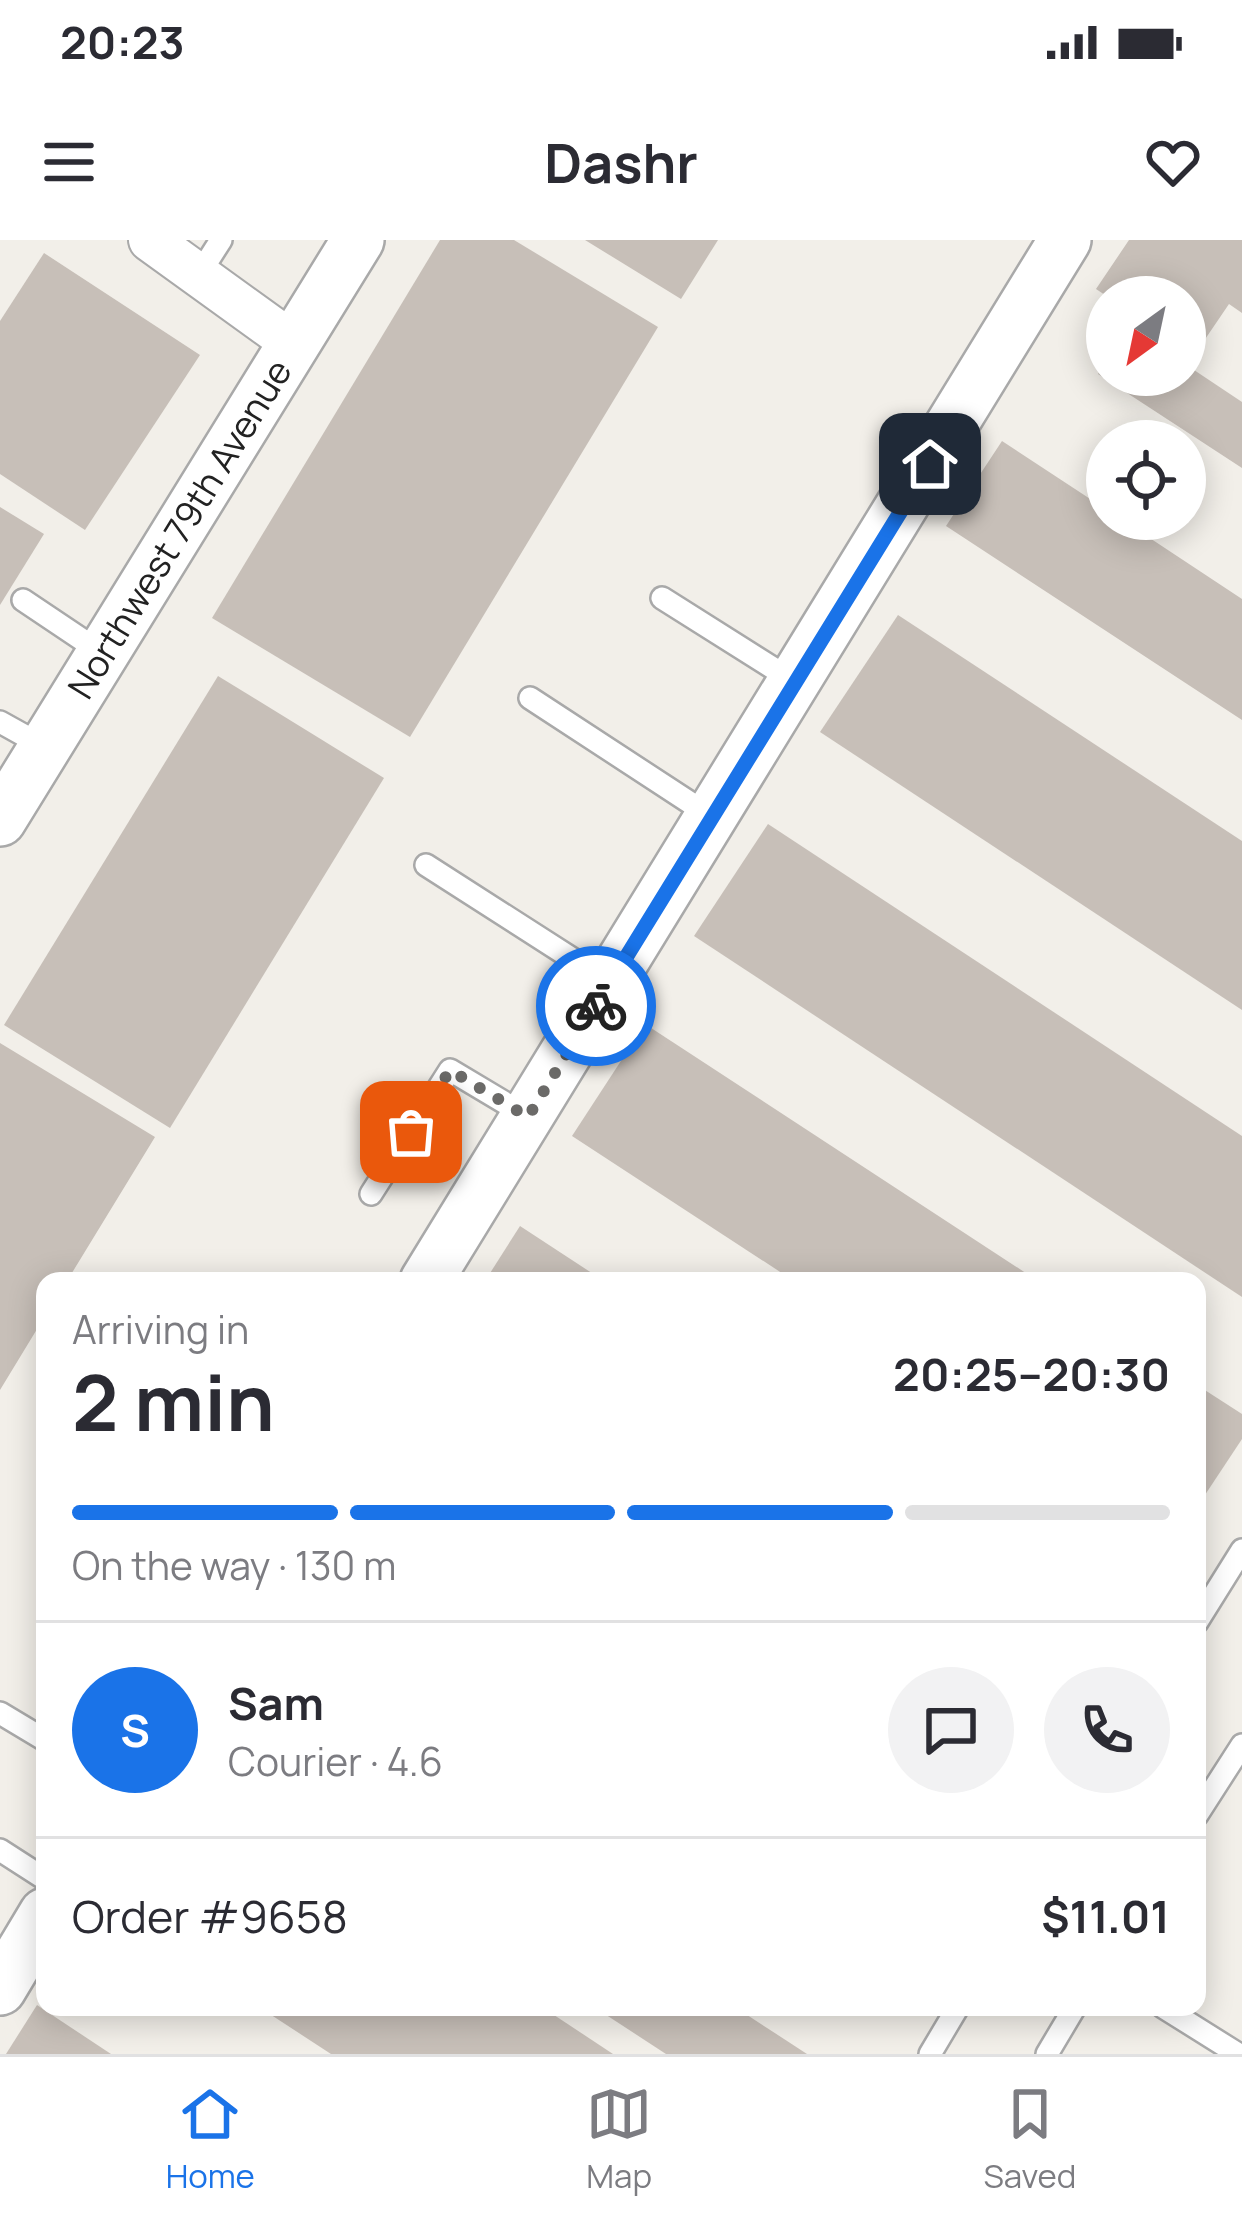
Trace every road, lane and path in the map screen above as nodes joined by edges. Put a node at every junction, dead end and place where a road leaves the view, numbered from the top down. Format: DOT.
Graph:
graph roads {
  1 [pos="150,240"];
  2 [pos="358,240"];
  3 [pos="1066,240"];
  4 [pos="210,258"];
  5 [pos="294,344"];
  6 [pos="662,598"];
  7 [pos="22,600"];
  8 [pos="103,653"];
  9 [pos="795,683"];
  10 [pos="530,698"];
  11 [pos="0,722"];
  12 [pos="45,747"];
  13 [pos="712,818"];
  14 [pos="0,820"];
  15 [pos="426,865"];
  16 [pos="610,983"];
  17 [pos="528,1117"];
  18 [pos="371,1194"];
  19 [pos="432,1272"];
  20 [pos="1242,1550"];
  21 [pos="1206,1608"];
  22 [pos="0,1713"];
  23 [pos="36,1735"];
  24 [pos="1242,1745"];
  25 [pos="1206,1801"];
  26 [pos="0,1850"];
  27 [pos="36,1874"];
  28 [pos="36,1929"];
  29 [pos="0,1990"];
  30 [pos="953,2016"];
  31 [pos="1070,2016"];
  32 [pos="1177,2016"];
  33 [pos="930,2054"];
  34 [pos="1047,2054"];
  35 [pos="1238,2054"];
  1 -- 4 [label="street"];
  2 -- 5 [label="street, Northwest 79th Avenue"];
  3 -- 9 [label="street"];
  4 -- 5 [label="street"];
  5 -- 8 [label="street, Northwest 79th Avenue"];
  6 -- 9 [label="lane"];
  7 -- 8 [label="lane"];
  8 -- 12 [label="street, Northwest 79th Avenue"];
  9 -- 13 [label="street"];
  10 -- 13 [label="lane"];
  11 -- 12 [label="lane"];
  12 -- 14 [label="street, Northwest 79th Avenue"];
  13 -- 16 [label="street"];
  15 -- 16 [label="lane"];
  16 -- 17 [label="street"];
  17 -- 18 [label="lane"];
  17 -- 19 [label="street"];
  20 -- 21 [label="lane"];
  22 -- 23 [label="lane"];
  24 -- 25 [label="lane"];
  26 -- 27 [label="lane"];
  28 -- 29 [label="street"];
  30 -- 33 [label="lane"];
  31 -- 34 [label="lane"];
  32 -- 35 [label="lane"];
}
